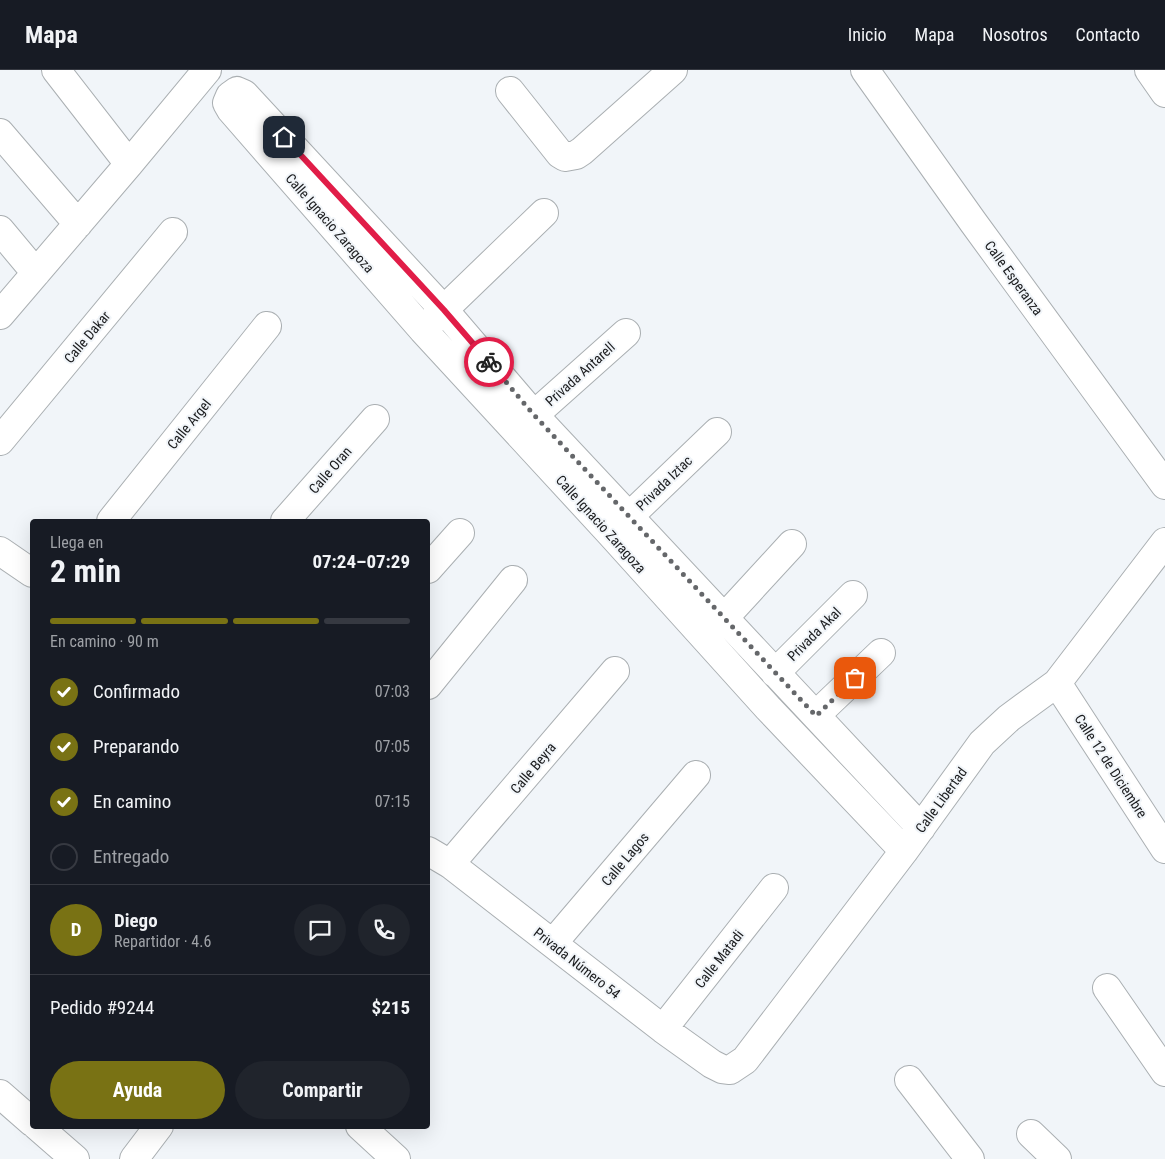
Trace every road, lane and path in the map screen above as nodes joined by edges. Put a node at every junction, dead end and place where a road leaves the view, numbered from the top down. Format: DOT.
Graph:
graph roads {
  1 [pos="56,70"];
  2 [pos="207,70"];
  3 [pos="673,70"];
  4 [pos="865,70"];
  5 [pos="1149,70"];
  6 [pos="510,91"];
  7 [pos="1165,93"];
  8 [pos="0,133"];
  9 [pos="129,164"];
  10 [pos="544,213"];
  11 [pos="78,224"];
  12 [pos="0,230"];
  13 [pos="173,232"];
  14 [pos="36,273"];
  15 [pos="444,310"];
  16 [pos="0,315"];
  17 [pos="267,326"];
  18 [pos="422,330"];
  19 [pos="626,333"];
  20 [pos="534,415"];
  21 [pos="375,419"];
  22 [pos="717,432"];
  23 [pos="0,441"];
  24 [pos="1165,485"];
  25 [pos="113,519"];
  26 [pos="287,519"];
  27 [pos="620,525"];
  28 [pos="460,534"];
  29 [pos="1165,542"];
  30 [pos="792,544"];
  31 [pos="0,551"];
  32 [pos="430,567"];
  33 [pos="30,572"];
  34 [pos="513,580"];
  35 [pos="853,595"];
  36 [pos="724,618"];
  37 [pos="881,653"];
  38 [pos="615,671"];
  39 [pos="775,672"];
  40 [pos="1057,682"];
  41 [pos="430,683"];
  42 [pos="816,716"];
  43 [pos="872,774"];
  44 [pos="696,775"];
  45 [pos="851,795"];
  46 [pos="921,828"];
  47 [pos="1165,849"];
  48 [pos="904,851"];
  49 [pos="439,857"];
  50 [pos="774,888"];
  51 [pos="553,943"];
  52 [pos="1107,988"];
  53 [pos="663,1029"];
  54 [pos="730,1070"];
  55 [pos="1165,1072"];
  56 [pos="910,1080"];
  57 [pos="0,1094"];
  58 [pos="30,1120"];
  59 [pos="40,1129"];
  60 [pos="157,1129"];
  61 [pos="363,1129"];
  62 [pos="1031,1134"];
  63 [pos="75,1159"];
  64 [pos="134,1159"];
  65 [pos="396,1159"];
  66 [pos="970,1159"];
  67 [pos="1057,1159"];
  1 -- 9 [label="street"];
  2 -- 9 [label="street"];
  3 -- 6 [label="street"];
  4 -- 24 [label="street, Calle Esperanza"];
  5 -- 7 [label="street"];
  8 -- 11 [label="street"];
  9 -- 11 [label="street"];
  10 -- 15 [label="street"];
  11 -- 14 [label="street"];
  12 -- 14 [label="street"];
  13 -- 23 [label="street, Calle Dakar"];
  14 -- 16 [label="street"];
  15 -- 18 [label="street"];
  15 -- 18 [label="street, Calle Ignacio Zaragoza"];
  15 -- 20 [label="street, Calle Ignacio Zaragoza"];
  17 -- 25 [label="street, Calle Argel"];
  18 -- 27 [label="street, Calle Ignacio Zaragoza"];
  19 -- 20 [label="street, Privada Antarell"];
  20 -- 27 [label="street, Calle Ignacio Zaragoza"];
  21 -- 26 [label="street, Calle Oran"];
  22 -- 27 [label="street, Privada Iztac"];
  27 -- 36 [label="street, Calle Ignacio Zaragoza"];
  27 -- 45 [label="street, Calle Ignacio Zaragoza"];
  28 -- 32 [label="street"];
  29 -- 40 [label="street, Calle Libertad"];
  30 -- 36 [label="street"];
  31 -- 33 [label="street"];
  34 -- 41 [label="street"];
  35 -- 39 [label="street, Privada Akal"];
  36 -- 39 [label="street, Calle Ignacio Zaragoza"];
  37 -- 42 [label="street"];
  38 -- 49 [label="street, Calle Beyra"];
  39 -- 42 [label="street, Calle Ignacio Zaragoza"];
  40 -- 46 [label="street, Calle Libertad"];
  40 -- 47 [label="street, Calle 12 de Diciembre"];
  42 -- 43 [label="street, Calle Ignacio Zaragoza"];
  43 -- 45 [label="street"];
  43 -- 46 [label="street, Calle Ignacio Zaragoza"];
  44 -- 51 [label="street, Calle Lagos"];
  45 -- 48 [label="street, Calle Ignacio Zaragoza"];
  46 -- 48 [label="street, Calle Libertad"];
  48 -- 54 [label="street, Calle Libertad"];
  49 -- 51 [label="street, Privada Número 54"];
  50 -- 53 [label="street, Calle Matadi"];
  51 -- 53 [label="street, Privada Número 54"];
  52 -- 55 [label="street"];
  53 -- 54 [label="street, Privada Número 54"];
  56 -- 66 [label="street"];
  57 -- 58 [label="street"];
  59 -- 63 [label="street"];
  60 -- 64 [label="street"];
  61 -- 65 [label="street"];
  62 -- 67 [label="street"];
}
